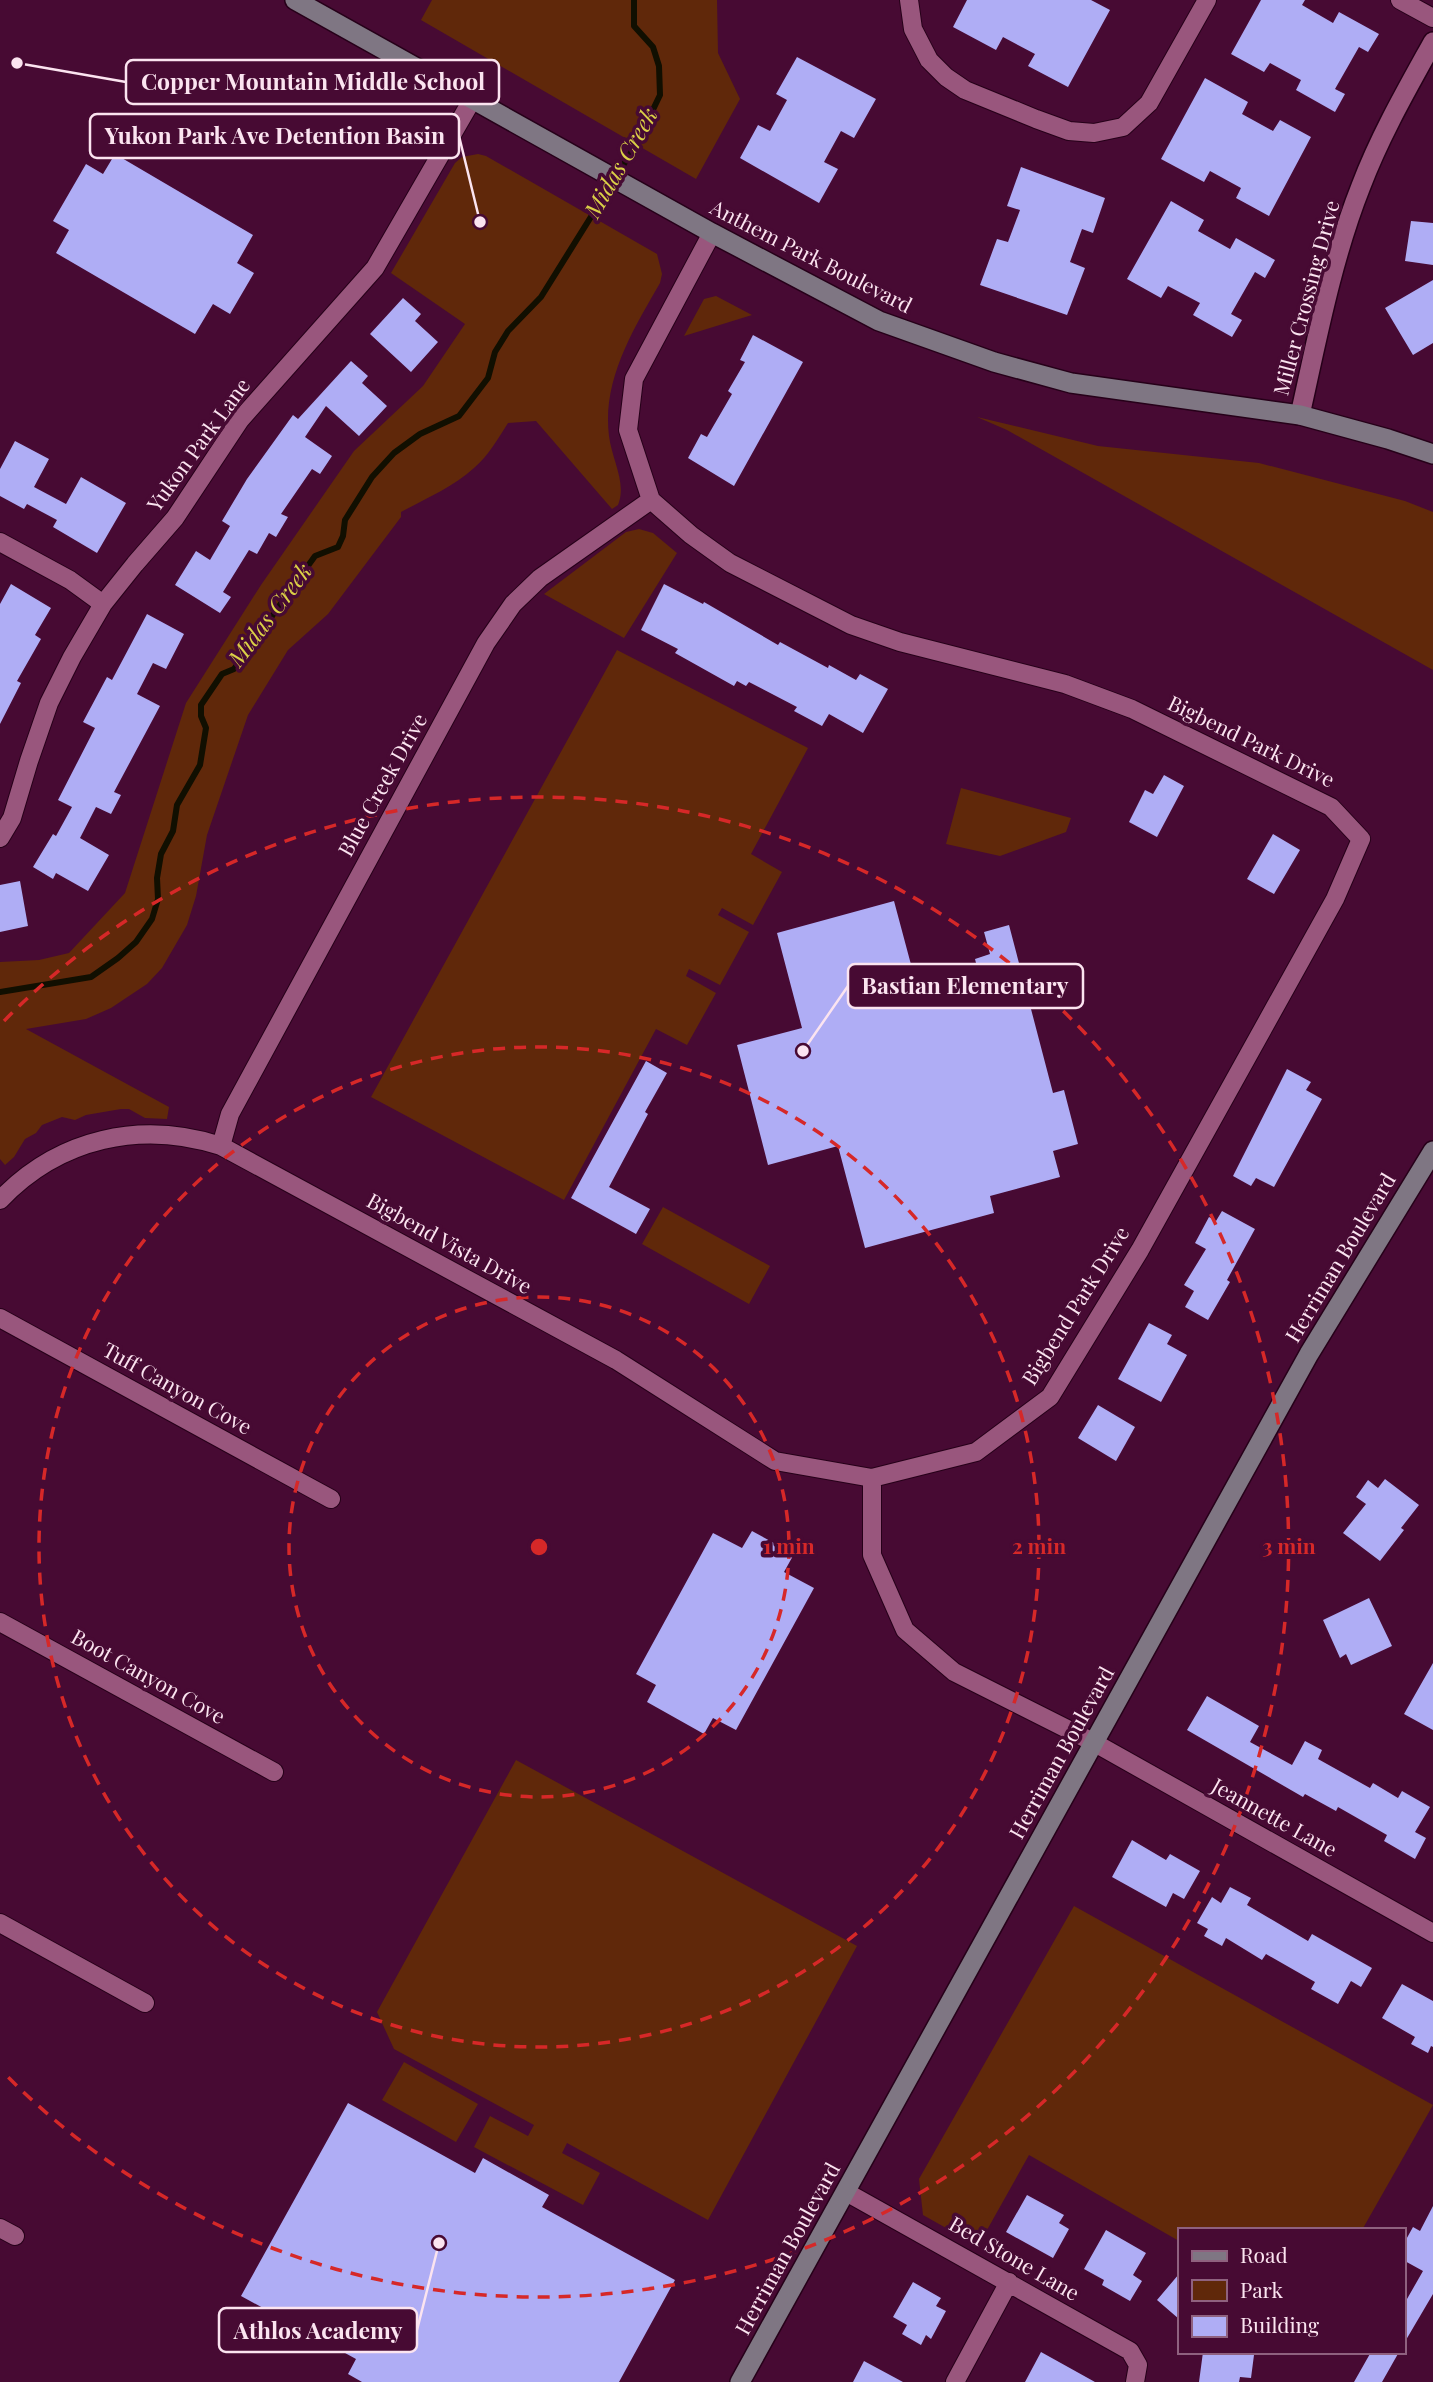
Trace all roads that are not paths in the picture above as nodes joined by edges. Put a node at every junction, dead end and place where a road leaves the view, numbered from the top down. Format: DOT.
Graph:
graph roads {
  1 [pos="295,0"];
  2 [pos="909,0"];
  3 [pos="1207,0"];
  4 [pos="1400,0"];
  5 [pos="1433,18"];
  6 [pos="1433,42"];
  7 [pos="472,100"];
  8 [pos="712,233"];
  9 [pos="1300,415"];
  10 [pos="1433,454"];
  11 [pos="651,500"];
  12 [pos="0,542"];
  13 [pos="103,604"];
  14 [pos="0,838"];
  15 [pos="221,1146"];
  16 [pos="1433,1152"];
  17 [pos="0,1199"];
  18 [pos="0,1318"];
  19 [pos="872,1478"];
  20 [pos="331,1499"];
  21 [pos="0,1622"];
  22 [pos="1093,1742"];
  23 [pos="274,1772"];
  24 [pos="0,1923"];
  25 [pos="1433,1933"];
  26 [pos="145,2003"];
  27 [pos="846,2192"];
  28 [pos="1009,2283"];
  29 [pos="740,2382"];
  30 [pos="955,2382"];
  31 [pos="1135,2382"];
  1 -- 7 [label="main road, Anthem Park Boulevard"];
  2 -- 3 [label="street"];
  4 -- 5 [label="street"];
  6 -- 9 [label="street, Miller Crossing Drive"];
  7 -- 8 [label="main road, Anthem Park Boulevard"];
  7 -- 13 [label="street, Yukon Park Lane"];
  8 -- 9 [label="main road, Anthem Park Boulevard"];
  8 -- 11 [label="street"];
  9 -- 10 [label="main road, Anthem Park Boulevard"];
  11 -- 15 [label="street, Blue Creek Drive"];
  11 -- 19 [label="street, Bigbend Park Drive"];
  12 -- 13 [label="street"];
  13 -- 14 [label="street, Yukon Park Lane"];
  15 -- 17 [label="street, Bigbend Vista Drive"];
  15 -- 19 [label="street, Bigbend Vista Drive"];
  16 -- 22 [label="main road, Herriman Boulevard"];
  18 -- 20 [label="street, Tuff Canyon Cove"];
  19 -- 22 [label="street, Jeannette Lane"];
  21 -- 23 [label="street, Boot Canyon Cove"];
  22 -- 25 [label="street, Jeannette Lane"];
  22 -- 27 [label="main road, Herriman Boulevard"];
  24 -- 26 [label="street"];
  27 -- 28 [label="street, Bed Stone Lane"];
  27 -- 29 [label="main road, Herriman Boulevard"];
  28 -- 30 [label="street"];
  28 -- 31 [label="street, Bed Stone Lane"];
}
